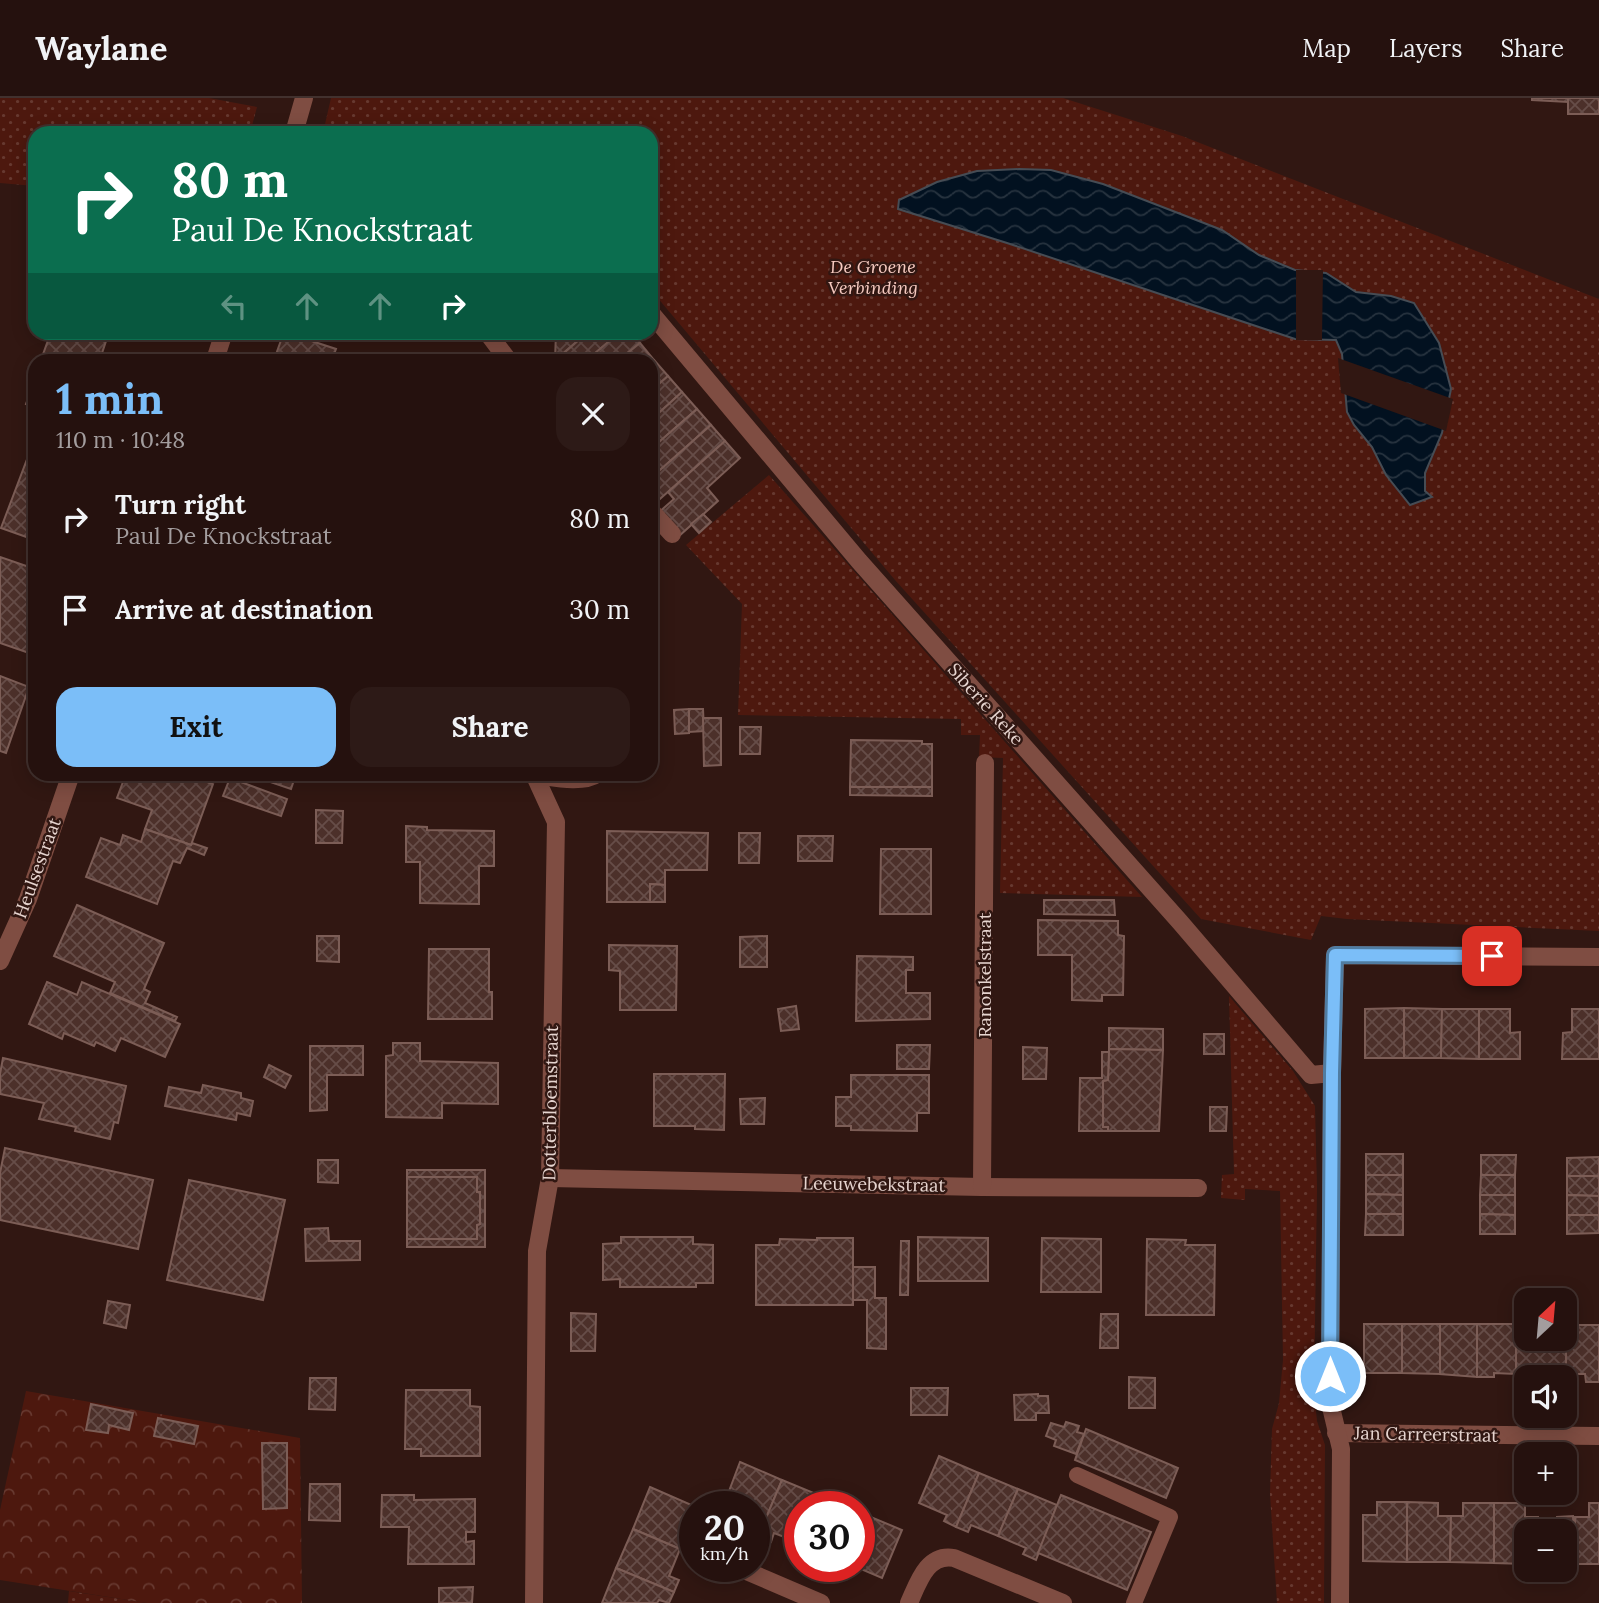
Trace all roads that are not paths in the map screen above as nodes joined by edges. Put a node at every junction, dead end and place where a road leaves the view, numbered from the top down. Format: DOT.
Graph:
graph roads {
  1 [pos="304,98"];
  2 [pos="296,126"];
  3 [pos="658,321"];
  4 [pos="658,519"];
  5 [pos="672,534"];
  6 [pos="985,763"];
  7 [pos="69,781"];
  8 [pos="537,781"];
  9 [pos="1599,957"];
  10 [pos="0,961"];
  11 [pos="1332,1073"];
  12 [pos="550,1178"];
  13 [pos="982,1186"];
  14 [pos="1199,1188"];
  15 [pos="1336,1433"];
  16 [pos="1599,1436"];
  17 [pos="1077,1475"];
  18 [pos="770,1581"];
  19 [pos="534,1603"];
  20 [pos="821,1603"];
  21 [pos="909,1603"];
  22 [pos="1063,1603"];
  23 [pos="1134,1603"];
  24 [pos="1340,1603"];
  1 -- 2 [label="street"];
  3 -- 11 [label="street, Siberie Reke"];
  4 -- 5 [label="street"];
  6 -- 13 [label="street, Ranonkelstraat"];
  7 -- 10 [label="street, Heulsestraat"];
  8 -- 12 [label="street, Dotterbloemstraat"];
  9 -- 11 [label="street"];
  11 -- 15 [label="street"];
  12 -- 13 [label="street, Leeuwebekstraat"];
  12 -- 19 [label="street, Dotterbloemstraat"];
  13 -- 14 [label="street, Leeuwebekstraat"];
  15 -- 16 [label="street, Jan Carreerstraat"];
  15 -- 24 [label="street"];
  17 -- 23 [label="lane"];
  18 -- 20 [label="street"];
  21 -- 22 [label="street"];
}
